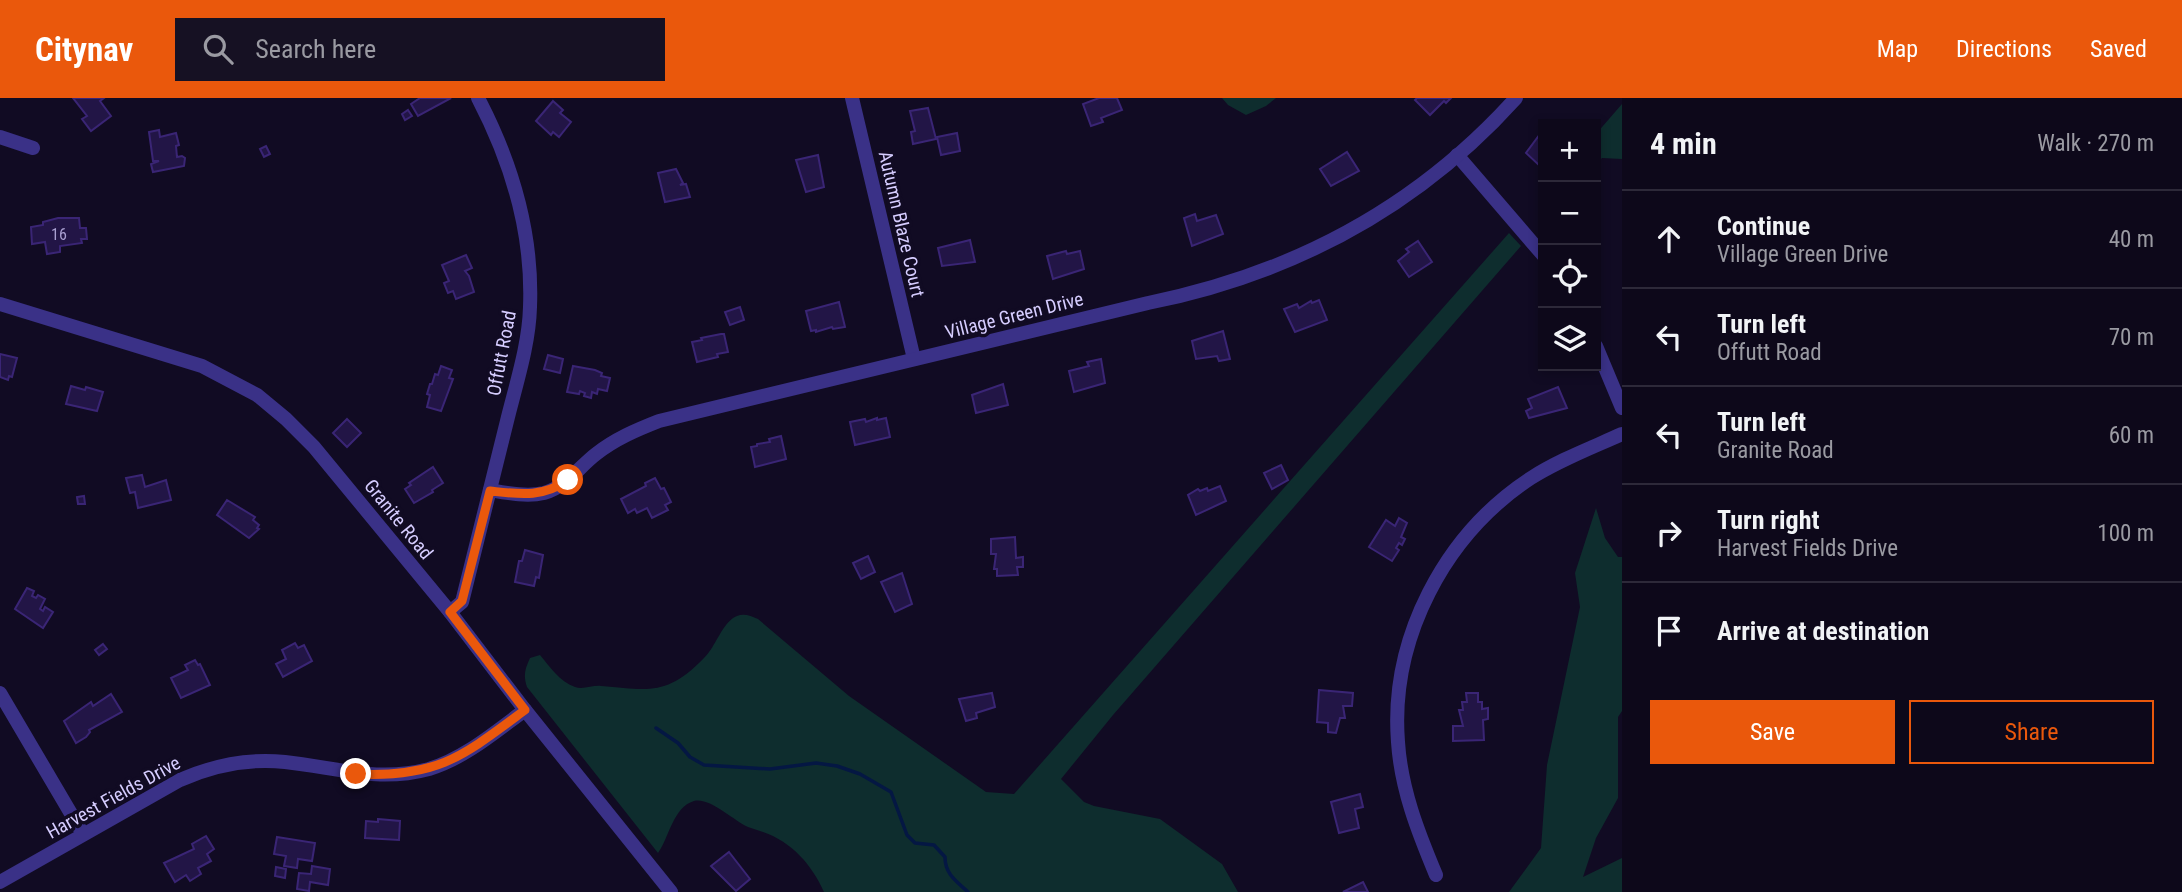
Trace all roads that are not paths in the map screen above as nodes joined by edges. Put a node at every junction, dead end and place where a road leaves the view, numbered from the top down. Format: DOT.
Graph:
graph roads {
  1 [pos="478,98"];
  2 [pos="852,98"];
  3 [pos="1516,98"];
  4 [pos="0,137"];
  5 [pos="33,148"];
  6 [pos="1457,155"];
  7 [pos="1538,249"];
  8 [pos="0,304"];
  9 [pos="1601,358"];
  10 [pos="914,359"];
  11 [pos="1622,408"];
  12 [pos="1622,434"];
  13 [pos="490,491"];
  14 [pos="450,612"];
  15 [pos="0,693"];
  16 [pos="525,710"];
  17 [pos="83,834"];
  18 [pos="1436,875"];
  19 [pos="0,882"];
  20 [pos="671,892"];
  1 -- 13 [label="street, Offutt Road"];
  2 -- 10 [label="street, Autumn Blaze Court"];
  3 -- 6 [label="street, Village Green Drive"];
  4 -- 5 [label="street"];
  6 -- 7 [label="street"];
  6 -- 10 [label="street, Village Green Drive"];
  8 -- 14 [label="street, Granite Road"];
  9 -- 11 [label="street"];
  10 -- 13 [label="street, Village Green Drive"];
  12 -- 18 [label="street"];
  13 -- 14 [label="street, Offutt Road"];
  14 -- 16 [label="street, Granite Road"];
  15 -- 17 [label="street"];
  16 -- 17 [label="street, Harvest Fields Drive"];
  16 -- 20 [label="street, Granite Road"];
  17 -- 19 [label="street, Harvest Fields Drive"];
}
